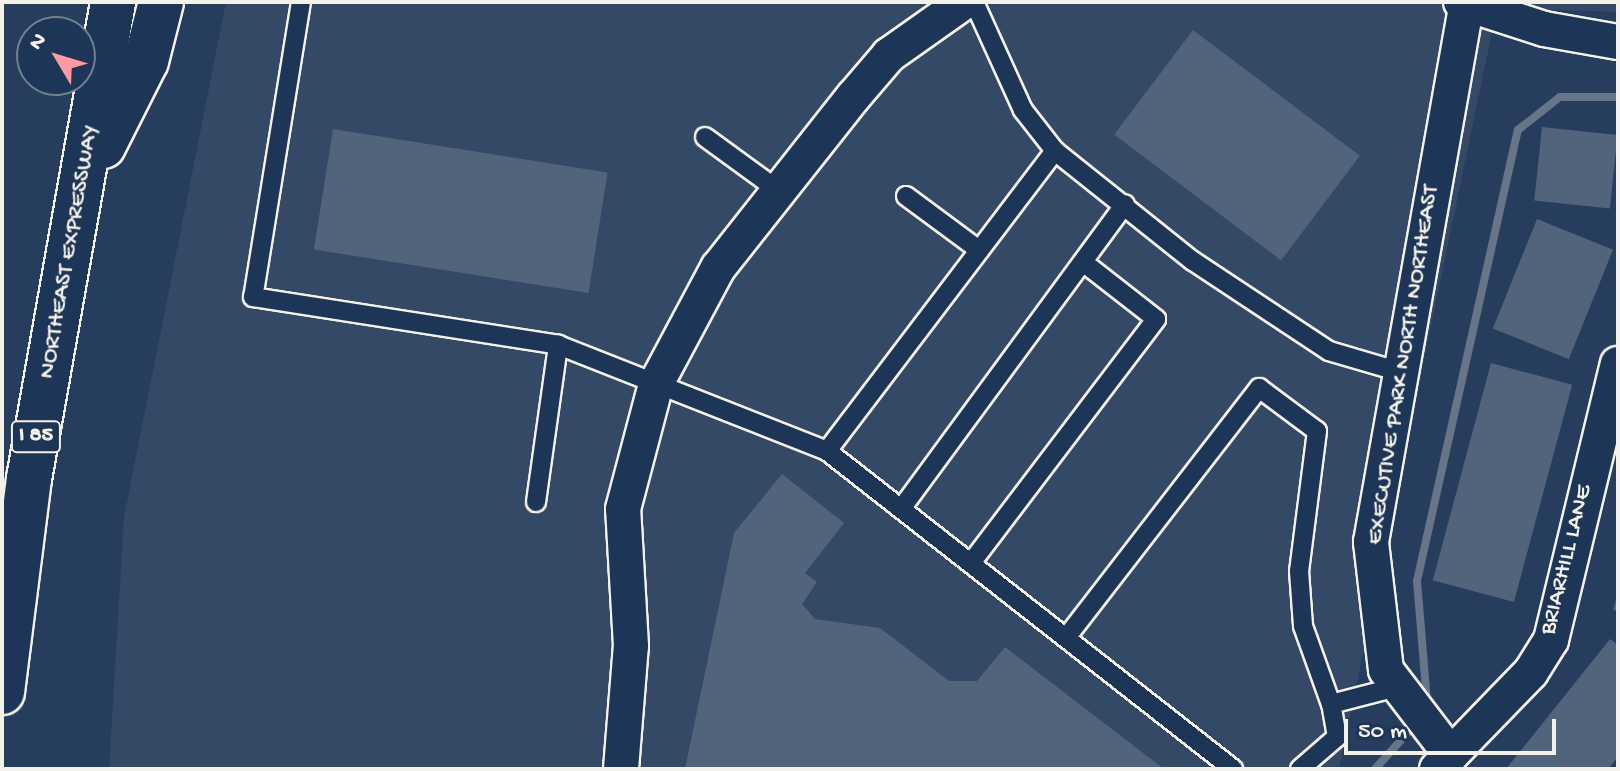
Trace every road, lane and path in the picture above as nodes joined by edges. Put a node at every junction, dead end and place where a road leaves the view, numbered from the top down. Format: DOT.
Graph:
graph roads {
  1 [pos="113,2"];
  2 [pos="161,2"];
  3 [pos="301,2"];
  4 [pos="964,2"];
  5 [pos="974,2"];
  6 [pos="1465,3"];
  7 [pos="1618,42"];
  8 [pos="705,137"];
  9 [pos="1055,151"];
  10 [pos="84,184"];
  11 [pos="779,191"];
  12 [pos="906,196"];
  13 [pos="1125,204"];
  14 [pos="979,250"];
  15 [pos="1087,265"];
  16 [pos="558,345"];
  17 [pos="1617,361"];
  18 [pos="1401,372"];
  19 [pos="656,384"];
  20 [pos="827,451"];
  21 [pos="536,502"];
  22 [pos="901,509"];
  23 [pos="971,563"];
  24 [pos="1066,638"];
  25 [pos="1393,688"];
  26 [pos="2,692"];
  27 [pos="1331,704"];
  28 [pos="1444,762"];
  29 [pos="621,769"];
  30 [pos="1233,769"];
  31 [pos="1300,769"];
  1 -- 10 [label="highway, NORTHEAST EXPRESSWAY / I 85"];
  2 -- 10 [label="highway"];
  3 -- 16 [label="lane"];
  4 -- 11 [label="street"];
  5 -- 9 [label="lane"];
  6 -- 7 [label="street"];
  6 -- 18 [label="street, EXECUTIVE PARK NORTH NORTHEAST"];
  8 -- 11 [label="lane"];
  9 -- 13 [label="lane"];
  9 -- 14 [label="lane"];
  10 -- 26 [label="highway, NORTHEAST EXPRESSWAY / I 85"];
  11 -- 19 [label="street"];
  12 -- 14 [label="lane"];
  13 -- 15 [label="lane"];
  13 -- 18 [label="lane"];
  14 -- 20 [label="lane"];
  15 -- 22 [label="lane"];
  15 -- 23 [label="lane"];
  16 -- 19 [label="lane"];
  16 -- 21 [label="lane"];
  17 -- 28 [label="street, BRIARHILL LANE"];
  18 -- 25 [label="street, EXECUTIVE PARK NORTH NORTHEAST"];
  19 -- 20 [label="lane"];
  19 -- 29 [label="street"];
  20 -- 22 [label="lane"];
  22 -- 23 [label="lane"];
  23 -- 24 [label="lane"];
  24 -- 27 [label="lane"];
  24 -- 30 [label="lane"];
  25 -- 27 [label="lane"];
  25 -- 28 [label="street"];
  27 -- 31 [label="lane"];
}
